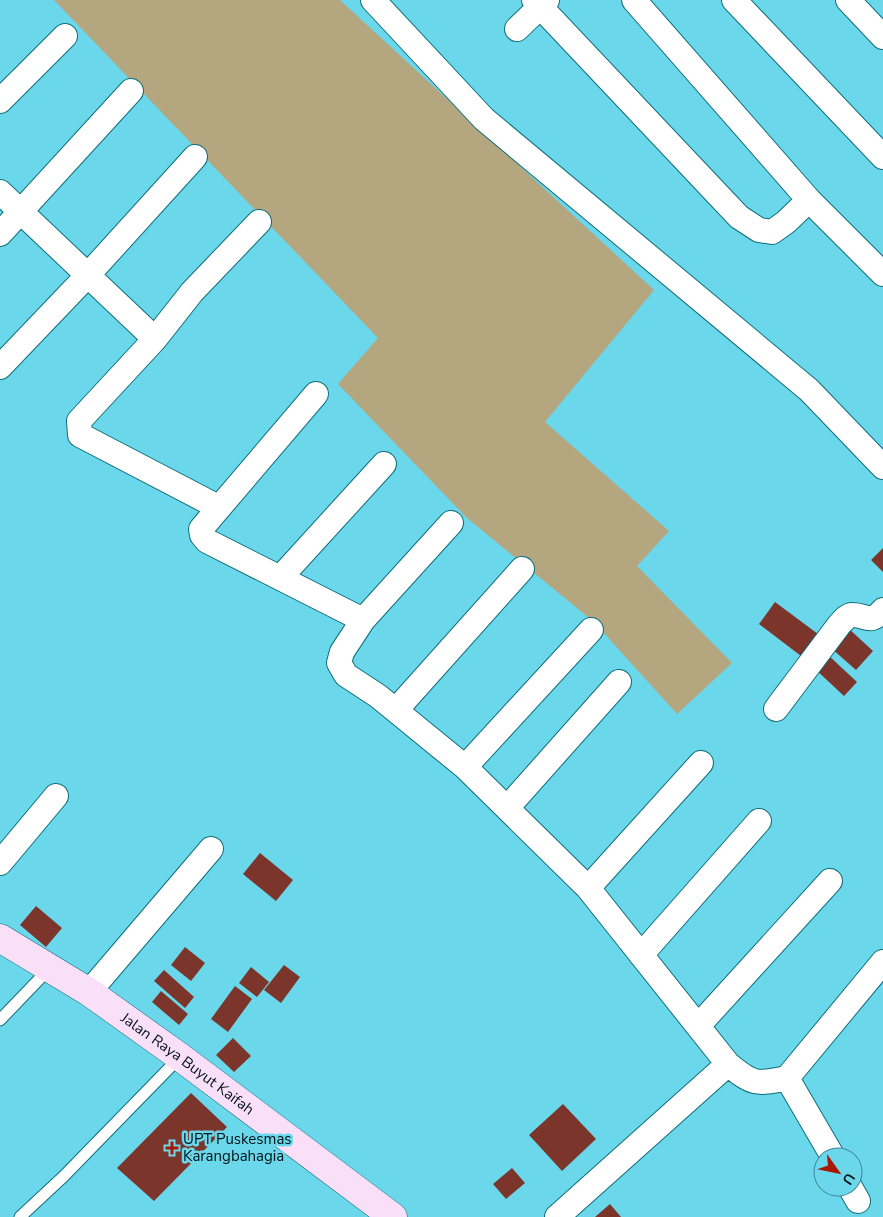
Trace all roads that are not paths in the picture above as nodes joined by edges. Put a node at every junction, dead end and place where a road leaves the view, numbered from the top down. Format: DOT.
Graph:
graph roads {
  1 [pos="373,0"];
  2 [pos="634,0"];
  3 [pos="734,0"];
  4 [pos="848,0"];
  5 [pos="540,2"];
  6 [pos="517,29"];
  7 [pos="65,36"];
  8 [pos="883,37"];
  9 [pos="131,91"];
  10 [pos="0,101"];
  11 [pos="195,157"];
  12 [pos="883,157"];
  13 [pos="0,192"];
  14 [pos="809,200"];
  15 [pos="21,212"];
  16 [pos="259,222"];
  17 [pos="0,234"];
  18 [pos="883,274"];
  19 [pos="87,276"];
  20 [pos="155,339"];
  21 [pos="0,367"];
  22 [pos="316,394"];
  23 [pos="384,464"];
  24 [pos="883,468"];
  25 [pos="218,507"];
  26 [pos="451,523"];
  27 [pos="522,569"];
  28 [pos="280,578"];
  29 [pos="883,610"];
  30 [pos="363,620"];
  31 [pos="590,630"];
  32 [pos="620,682"];
  33 [pos="776,709"];
  34 [pos="396,710"];
  35 [pos="701,763"];
  36 [pos="465,767"];
  37 [pos="56,796"];
  38 [pos="507,808"];
  39 [pos="759,821"];
  40 [pos="211,849"];
  41 [pos="0,863"];
  42 [pos="830,882"];
  43 [pos="588,888"];
  44 [pos="0,938"];
  45 [pos="641,956"];
  46 [pos="883,962"];
  47 [pos="49,969"];
  48 [pos="89,992"];
  49 [pos="0,1020"];
  50 [pos="698,1026"];
  51 [pos="180,1057"];
  52 [pos="728,1064"];
  53 [pos="786,1078"];
  54 [pos="827,1147"];
  55 [pos="20,1217"];
  56 [pos="393,1217"];
  57 [pos="558,1217"];
  1 -- 24 [label="street"];
  2 -- 14 [label="street"];
  3 -- 12 [label="street"];
  4 -- 8 [label="street"];
  5 -- 6 [label="street"];
  5 -- 14 [label="street"];
  7 -- 10 [label="street"];
  9 -- 15 [label="street"];
  11 -- 19 [label="street"];
  13 -- 15 [label="street"];
  14 -- 18 [label="street"];
  15 -- 17 [label="street"];
  15 -- 19 [label="street"];
  16 -- 20 [label="street"];
  19 -- 20 [label="street"];
  19 -- 21 [label="street"];
  20 -- 25 [label="street"];
  22 -- 25 [label="street"];
  23 -- 28 [label="street"];
  25 -- 28 [label="street"];
  26 -- 30 [label="street"];
  27 -- 34 [label="street"];
  28 -- 30 [label="street"];
  29 -- 33 [label="street"];
  30 -- 34 [label="street"];
  31 -- 36 [label="street"];
  32 -- 38 [label="street"];
  34 -- 36 [label="street"];
  35 -- 43 [label="street"];
  36 -- 38 [label="street"];
  37 -- 41 [label="street"];
  38 -- 43 [label="street"];
  39 -- 45 [label="street"];
  40 -- 48 [label="street"];
  42 -- 50 [label="street"];
  43 -- 45 [label="street"];
  44 -- 47 [label="street, Jalan Raya Buyut Kaifah"];
  45 -- 50 [label="street"];
  46 -- 53 [label="street"];
  47 -- 48 [label="street, Jalan Raya Buyut Kaifah"];
  47 -- 49 [label="lane"];
  48 -- 51 [label="street, Jalan Raya Buyut Kaifah"];
  50 -- 52 [label="street"];
  51 -- 55 [label="lane"];
  51 -- 56 [label="street, Jalan Raya Buyut Kaifah"];
  52 -- 53 [label="street"];
  52 -- 57 [label="street"];
  53 -- 54 [label="street"];
}
